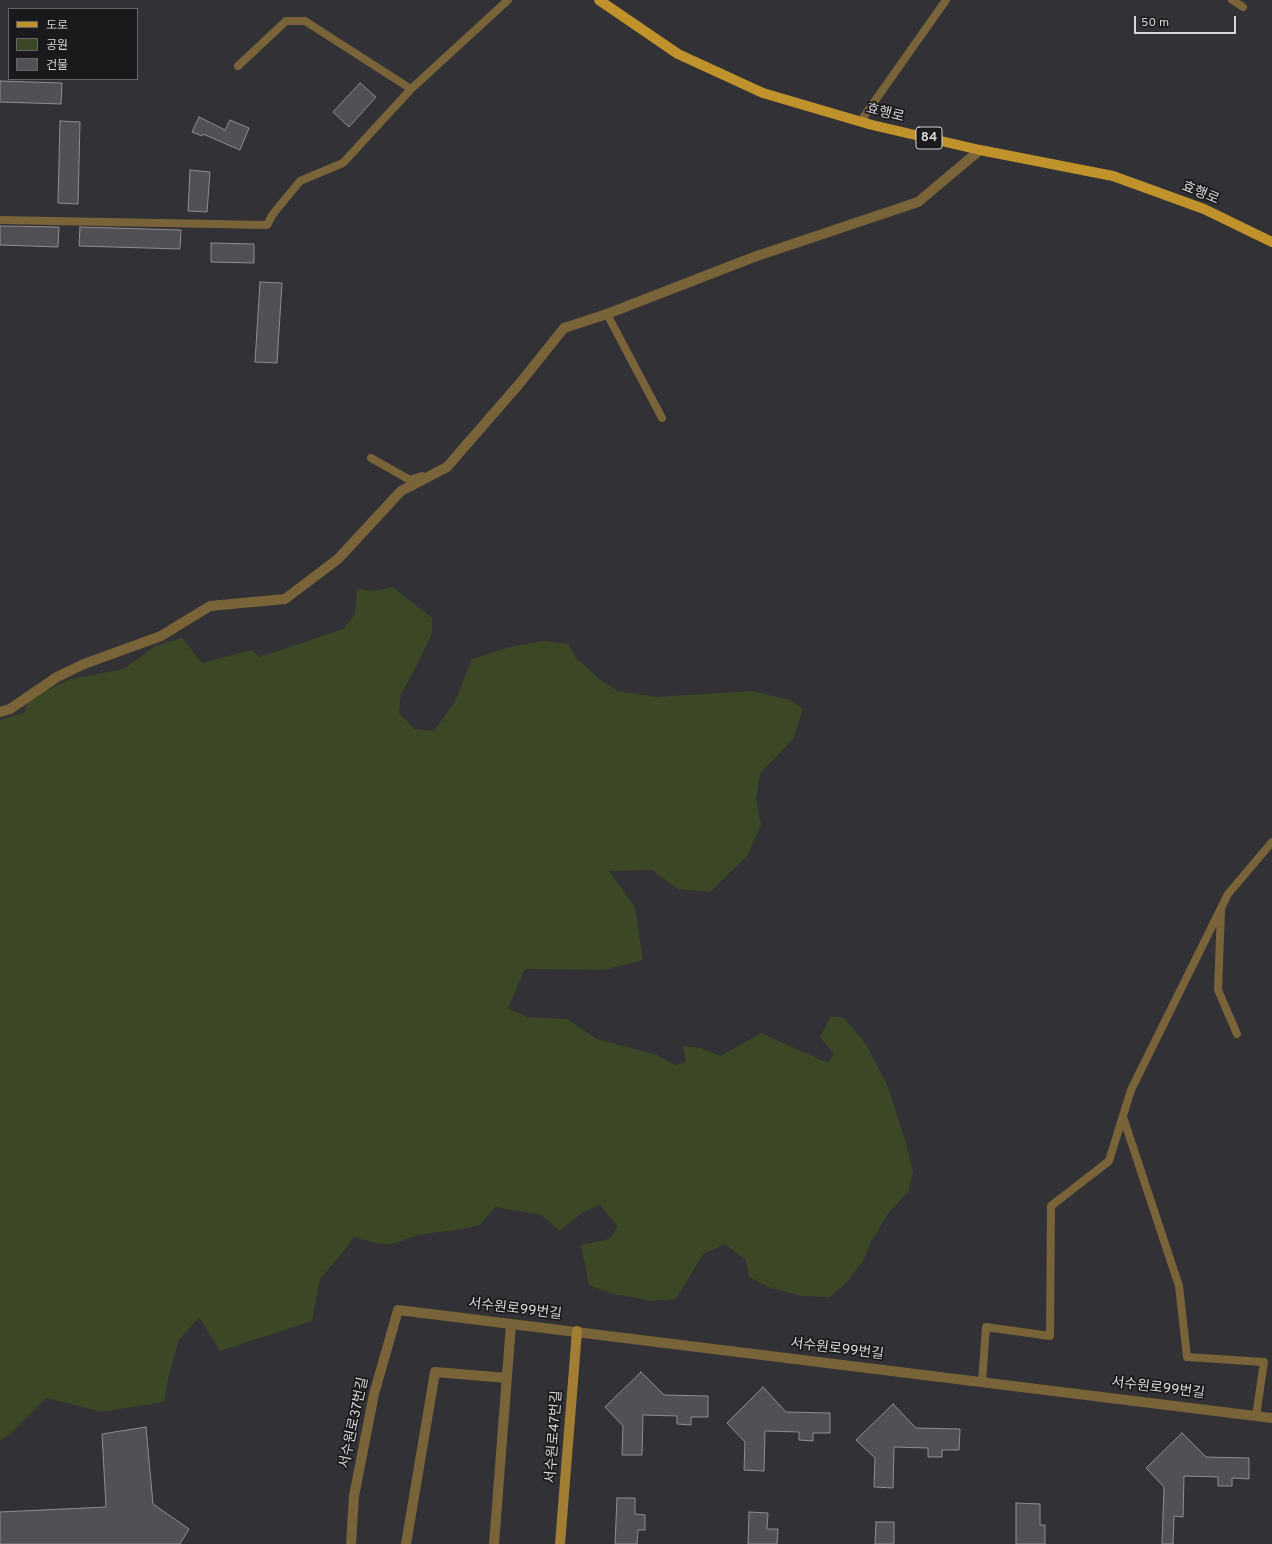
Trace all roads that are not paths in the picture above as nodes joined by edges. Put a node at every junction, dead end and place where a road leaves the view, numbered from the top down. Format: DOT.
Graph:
graph roads {
  1 [pos="508,0"];
  2 [pos="599,0"];
  3 [pos="946,0"];
  4 [pos="1232,0"];
  5 [pos="1243,7"];
  6 [pos="238,66"];
  7 [pos="411,89"];
  8 [pos="860,122"];
  9 [pos="980,150"];
  10 [pos="0,220"];
  11 [pos="1272,242"];
  12 [pos="607,314"];
  13 [pos="662,418"];
  14 [pos="371,458"];
  15 [pos="447,467"];
  16 [pos="0,712"];
  17 [pos="1272,842"];
  18 [pos="1222,907"];
  19 [pos="1237,1034"];
  20 [pos="1123,1117"];
  21 [pos="398,1310"];
  22 [pos="511,1324"];
  23 [pos="577,1331"];
  24 [pos="507,1378"];
  25 [pos="982,1382"];
  26 [pos="1256,1416"];
  27 [pos="1272,1418"];
  28 [pos="351,1544"];
  29 [pos="406,1544"];
  30 [pos="494,1544"];
  31 [pos="560,1544"];
  1 -- 7 [label="lane"];
  2 -- 8 [label="main road, 효행로 / 84"];
  3 -- 8 [label="lane"];
  4 -- 5 [label="lane"];
  6 -- 7 [label="lane"];
  7 -- 10 [label="lane"];
  8 -- 9 [label="main road, 효행로 / 84"];
  9 -- 11 [label="main road, 효행로 / 84"];
  9 -- 12 [label="street"];
  12 -- 13 [label="lane"];
  12 -- 15 [label="street"];
  14 -- 15 [label="lane"];
  15 -- 16 [label="street"];
  17 -- 18 [label="lane"];
  18 -- 19 [label="lane"];
  18 -- 20 [label="lane"];
  20 -- 25 [label="lane"];
  20 -- 26 [label="lane"];
  21 -- 22 [label="street, 서수원로99번길"];
  21 -- 28 [label="street, 서수원로37번길"];
  22 -- 23 [label="street, 서수원로99번길"];
  22 -- 24 [label="street"];
  23 -- 25 [label="street, 서수원로99번길"];
  23 -- 31 [label="street, 서수원로47번길"];
  24 -- 29 [label="street"];
  24 -- 30 [label="street"];
  25 -- 26 [label="street, 서수원로99번길"];
  26 -- 27 [label="street, 서수원로99번길"];
}
